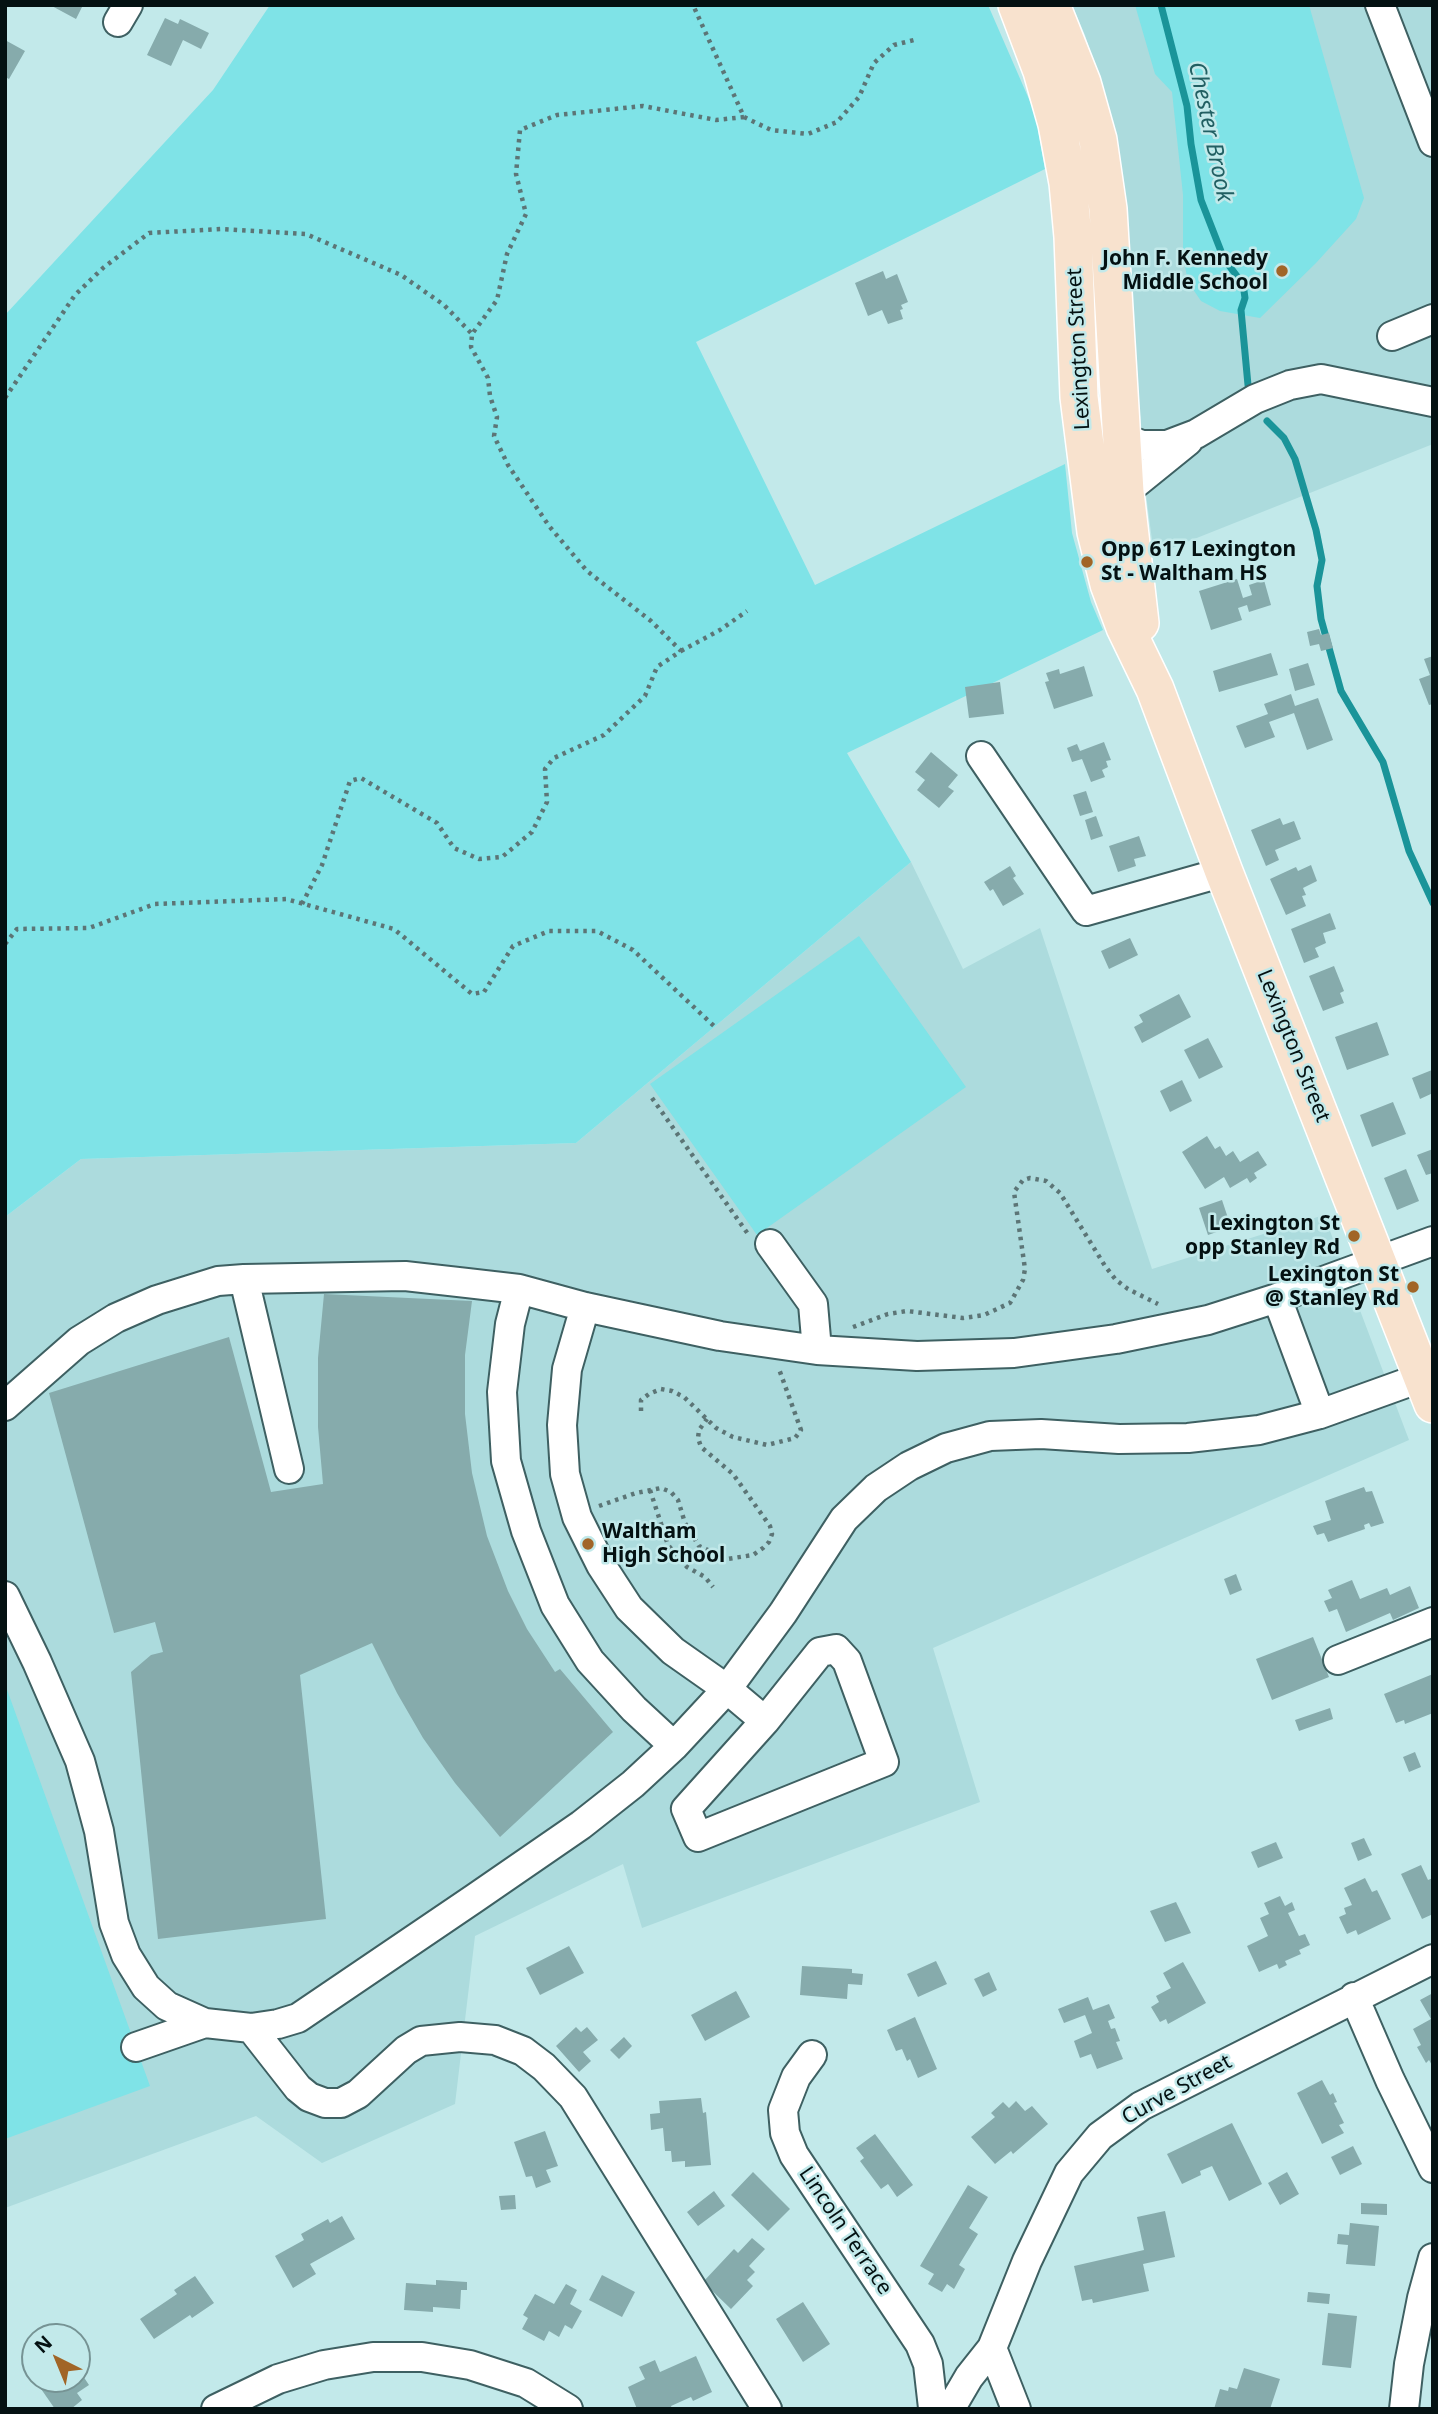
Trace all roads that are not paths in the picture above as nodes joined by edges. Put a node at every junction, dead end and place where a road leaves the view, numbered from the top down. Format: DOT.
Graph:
graph roads {
  1 [pos="1017,5"];
  2 [pos="1051,5"];
  3 [pos="1380,5"];
  4 [pos="1433,142"];
  5 [pos="1433,319"];
  6 [pos="1392,336"];
  7 [pos="1433,402"];
  8 [pos="1083,425"];
  9 [pos="1196,434"];
  10 [pos="1121,436"];
  11 [pos="1125,492"];
  12 [pos="1155,689"];
  13 [pos="981,756"];
  14 [pos="1224,872"];
  15 [pos="760,1241"];
  16 [pos="1433,1241"];
  17 [pos="1378,1262"];
  18 [pos="244,1279"];
  19 [pos="519,1289"];
  20 [pos="1277,1298"];
  21 [pos="585,1307"];
  22 [pos="817,1350"];
  23 [pos="1428,1390"];
  24 [pos="5,1406"];
  25 [pos="1320,1414"];
  26 [pos="289,1469"];
  27 [pos="5,1597"];
  28 [pos="1433,1622"];
  29 [pos="1338,1660"];
  30 [pos="727,1689"];
  31 [pos="765,1721"];
  32 [pos="674,1746"];
  33 [pos="1433,1959"];
  34 [pos="1354,1997"];
  35 [pos="205,2023"];
  36 [pos="251,2028"];
  37 [pos="136,2047"];
  38 [pos="812,2055"];
  39 [pos="1433,2168"];
  40 [pos="1433,2258"];
  41 [pos="992,2348"];
  42 [pos="945,2408"];
  43 [pos="216,2409"];
  44 [pos="568,2409"];
  45 [pos="767,2409"];
  46 [pos="1016,2409"];
  47 [pos="1404,2409"];
  1 -- 8 [label="main road, Lexington Street"];
  2 -- 10 [label="main road, Lexington Street"];
  3 -- 4 [label="street"];
  5 -- 6 [label="street"];
  7 -- 9 [label="street"];
  8 -- 10 [label="street"];
  8 -- 12 [label="main road, Lexington Street"];
  9 -- 10 [label="street"];
  9 -- 11 [label="street"];
  10 -- 11 [label="main road, Lexington Street"];
  11 -- 12 [label="main road, Lexington Street"];
  12 -- 14 [label="main road, Lexington Street"];
  13 -- 14 [label="street"];
  14 -- 17 [label="main road, Lexington Street"];
  15 -- 22 [label="street"];
  16 -- 17 [label="street"];
  17 -- 20 [label="street"];
  17 -- 23 [label="main road, Lexington Street"];
  18 -- 19 [label="street"];
  18 -- 24 [label="street"];
  18 -- 26 [label="street"];
  19 -- 21 [label="street"];
  19 -- 32 [label="street"];
  20 -- 22 [label="street"];
  20 -- 25 [label="street"];
  21 -- 22 [label="street"];
  21 -- 30 [label="street"];
  23 -- 25 [label="street"];
  25 -- 30 [label="street"];
  27 -- 35 [label="street"];
  28 -- 29 [label="street"];
  30 -- 31 [label="street"];
  30 -- 32 [label="street"];
  31 -- 31 [label="street"];
  32 -- 36 [label="street"];
  33 -- 34 [label="street, Curve Street"];
  34 -- 39 [label="street"];
  34 -- 41 [label="street, Curve Street"];
  35 -- 36 [label="street"];
  35 -- 37 [label="street"];
  36 -- 45 [label="street"];
  38 -- 42 [label="street, Lincoln Terrace"];
  40 -- 47 [label="street"];
  41 -- 42 [label="street, Curve Street"];
  41 -- 46 [label="street"];
  43 -- 44 [label="street"];
}
